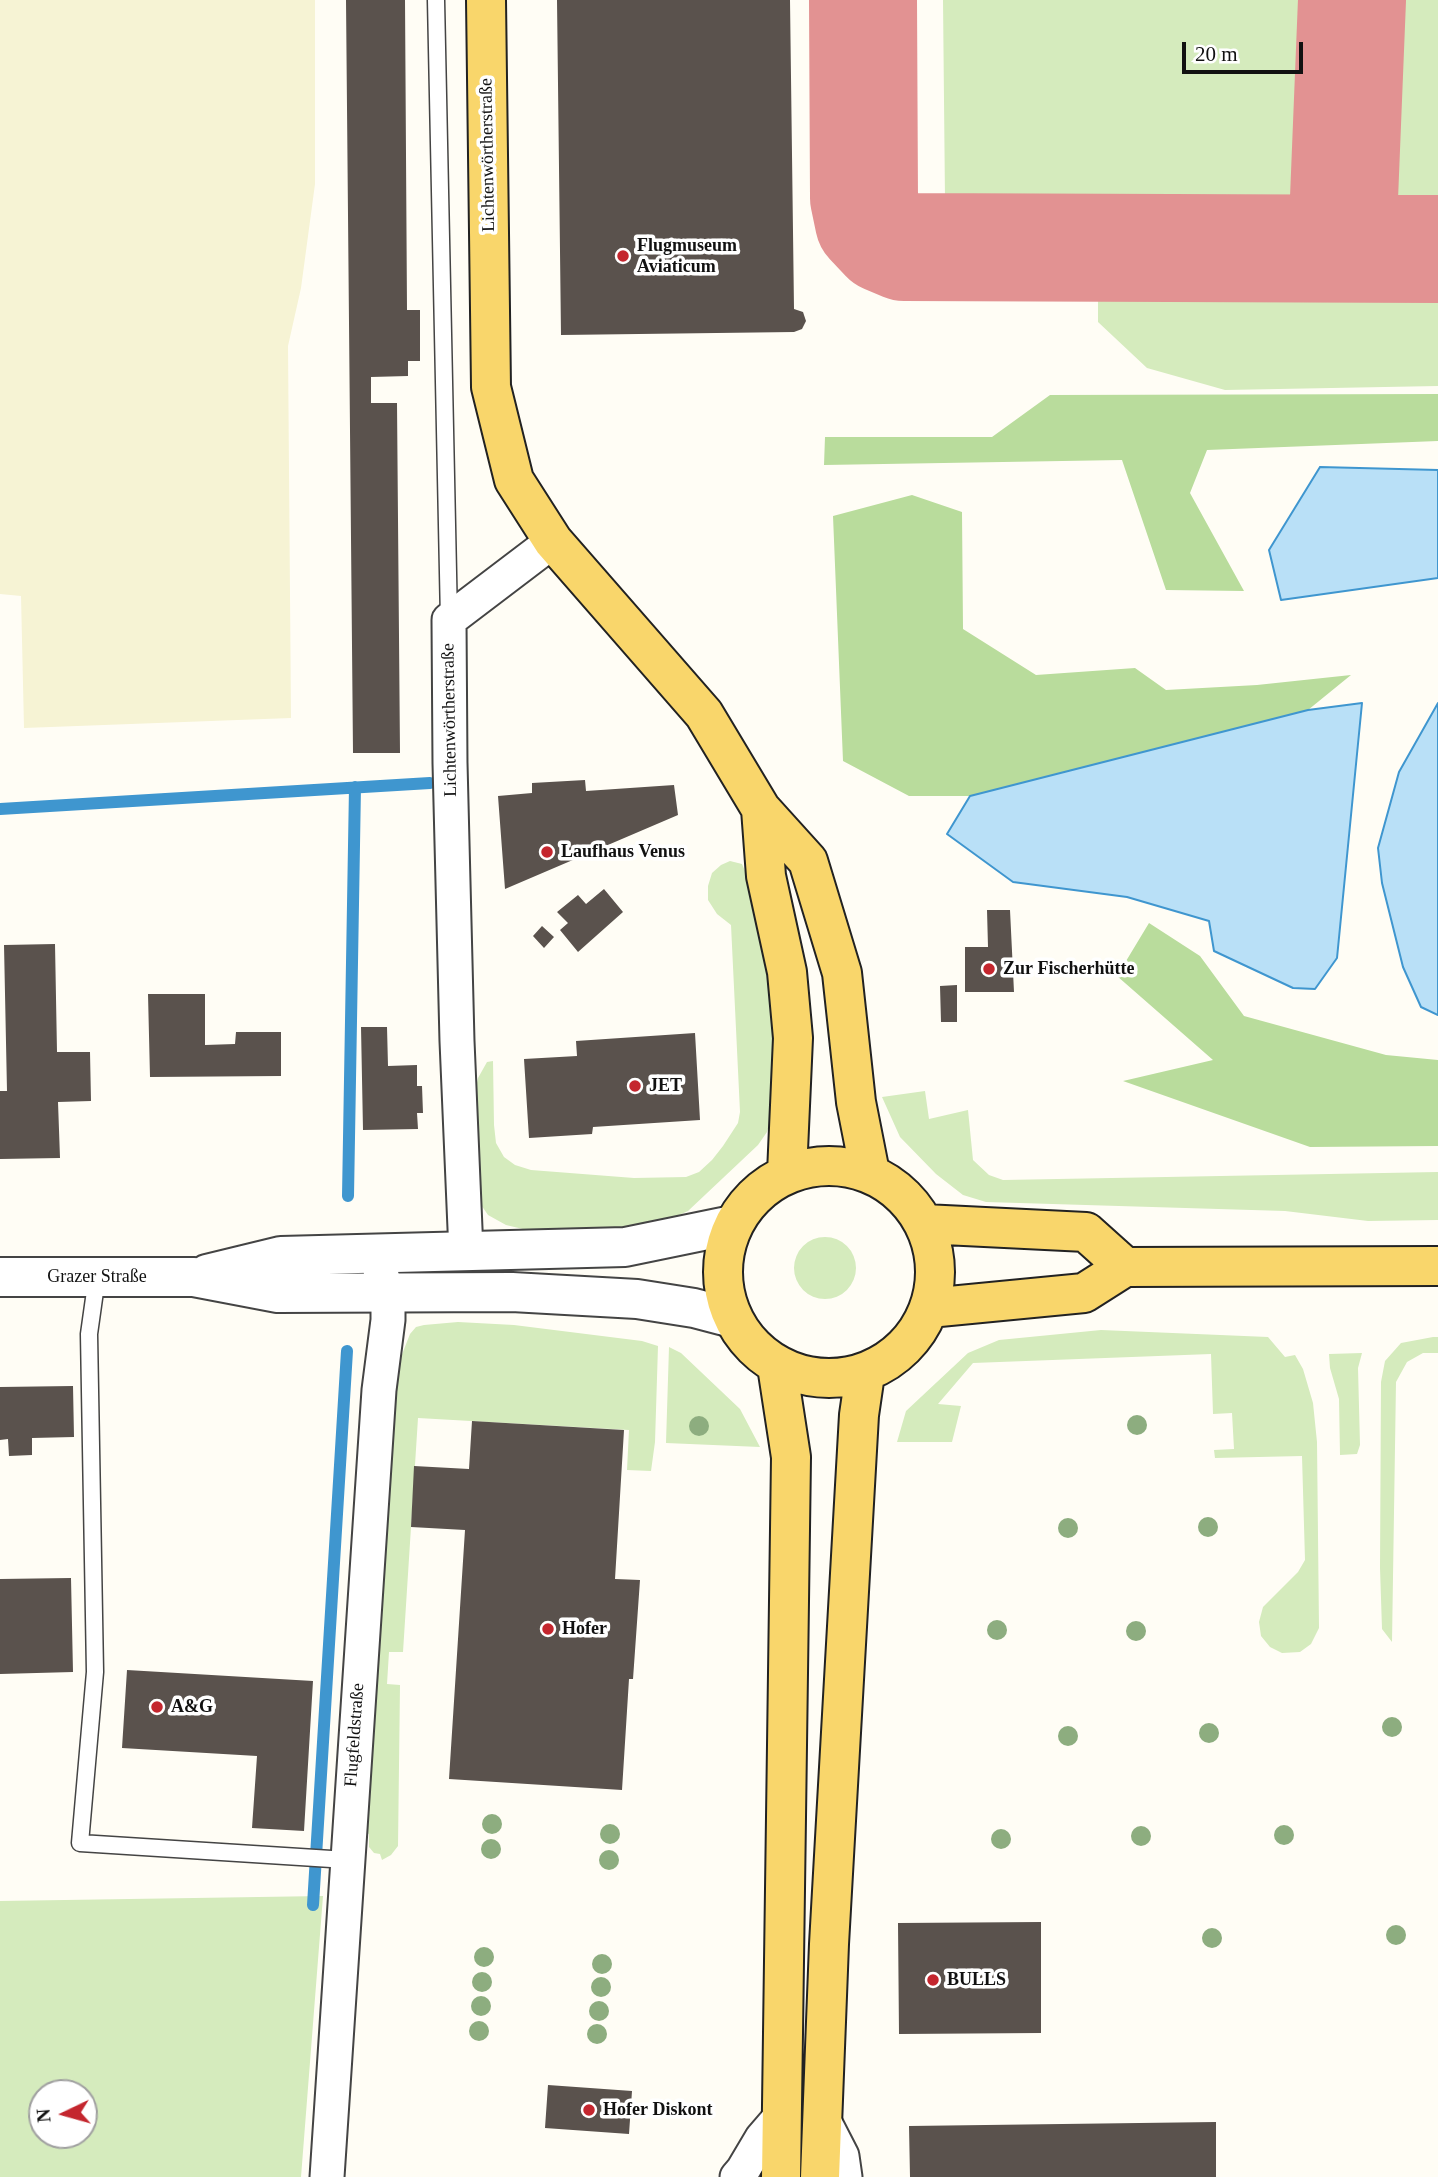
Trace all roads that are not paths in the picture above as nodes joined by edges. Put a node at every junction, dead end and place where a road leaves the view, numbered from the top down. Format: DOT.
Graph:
graph roads {
  1 [pos="436,0"];
  2 [pos="486,0"];
  3 [pos="553,541"];
  4 [pos="449,620"];
  5 [pos="761,809"];
  6 [pos="788,1173"];
  7 [pos="870,1173"];
  8 [pos="924,1224"];
  9 [pos="733,1225"];
  10 [pos="466,1252"];
  11 [pos="374,1254"];
  12 [pos="1438,1266"];
  13 [pos="1125,1267"];
  14 [pos="0,1277"];
  15 [pos="97,1277"];
  16 [pos="194,1277"];
  17 [pos="388,1294"];
  18 [pos="929,1308"];
  19 [pos="732,1318"];
  20 [pos="777,1366"];
  21 [pos="865,1374"];
  22 [pos="332,1866"];
  23 [pos="781,2116"];
  24 [pos="823,2119"];
  25 [pos="327,2177"];
  26 [pos="737,2177"];
  27 [pos="781,2177"];
  28 [pos="820,2177"];
  29 [pos="845,2177"];
  1 -- 4 [label="lane"];
  2 -- 3 [label="main road, Lichtenwörtherstraße"];
  3 -- 4 [label="street, Lichtenwörtherstraße"];
  3 -- 5 [label="main road"];
  4 -- 10 [label="street, Lichtenwörtherstraße"];
  5 -- 6 [label="main road"];
  5 -- 7 [label="main road"];
  6 -- 7 [label="main road"];
  6 -- 9 [label="main road"];
  7 -- 8 [label="main road"];
  8 -- 13 [label="main road"];
  8 -- 18 [label="main road"];
  9 -- 10 [label="street"];
  9 -- 19 [label="main road"];
  10 -- 11 [label="street"];
  11 -- 16 [label="street"];
  11 -- 17 [label="street"];
  12 -- 13 [label="main road"];
  13 -- 18 [label="main road"];
  14 -- 15 [label="street, Grazer Straße"];
  15 -- 16 [label="street, Grazer Straße"];
  15 -- 22 [label="lane"];
  16 -- 17 [label="street"];
  17 -- 19 [label="street"];
  17 -- 22 [label="street, Flugfeldstraße"];
  18 -- 21 [label="main road"];
  19 -- 20 [label="main road"];
  20 -- 21 [label="main road"];
  20 -- 23 [label="main road"];
  21 -- 24 [label="main road"];
  22 -- 25 [label="street, Flugfeldstraße"];
  23 -- 26 [label="street"];
  23 -- 27 [label="main road"];
  24 -- 28 [label="main road"];
  24 -- 29 [label="street"];
}
